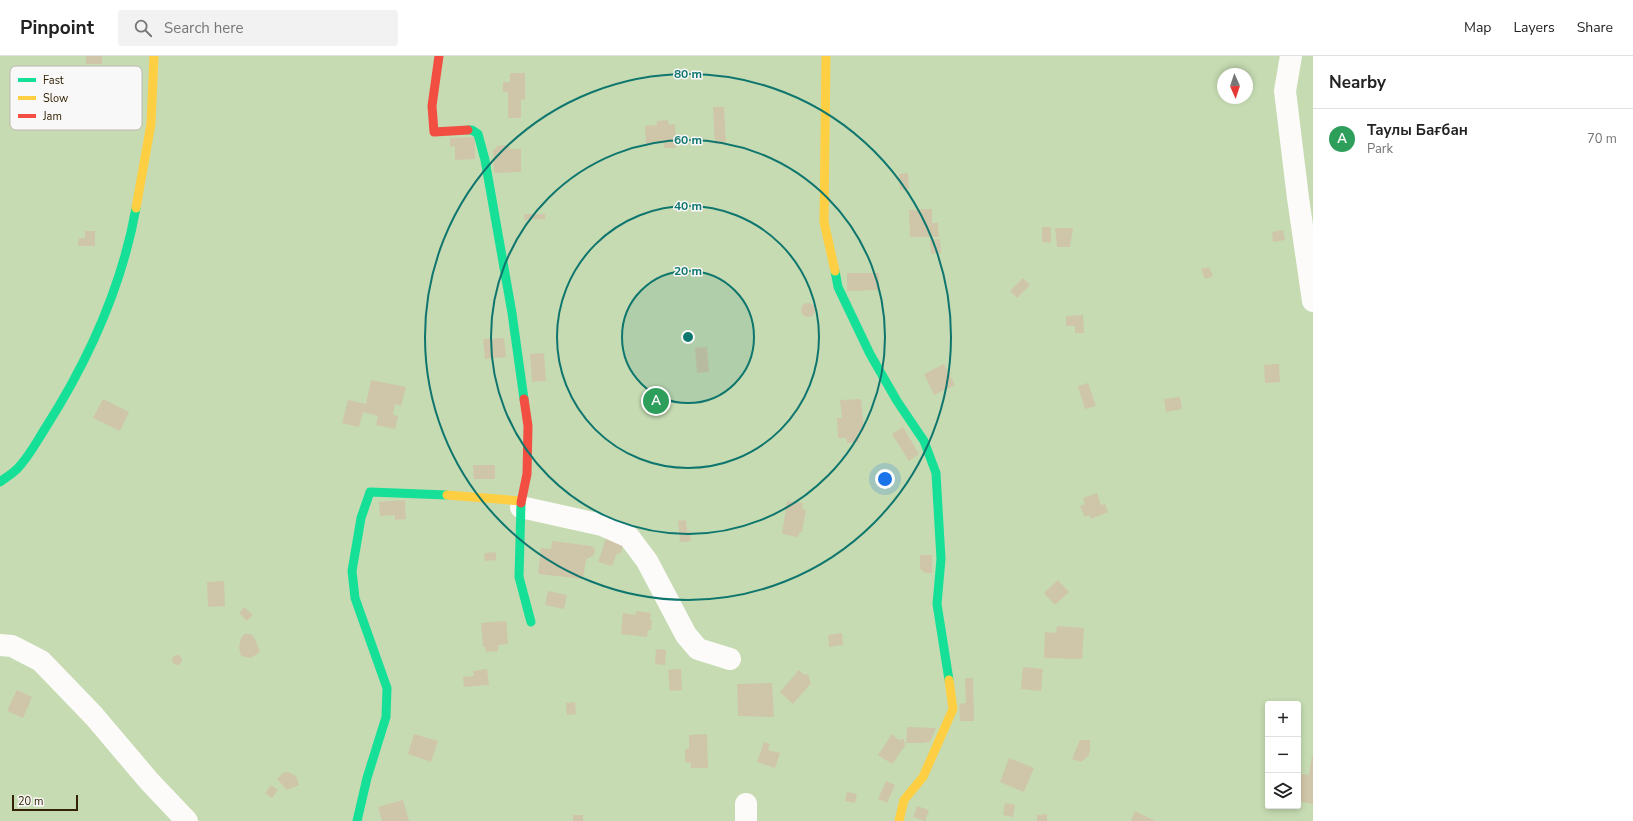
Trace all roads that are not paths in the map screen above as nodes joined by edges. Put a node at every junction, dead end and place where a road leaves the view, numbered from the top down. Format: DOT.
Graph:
graph roads {
  1 [pos="154,56"];
  2 [pos="439,56"];
  3 [pos="826,56"];
  4 [pos="1291,56"];
  5 [pos="1313,301"];
  6 [pos="0,482"];
  7 [pos="521,504"];
  8 [pos="530,622"];
  9 [pos="0,645"];
  10 [pos="730,659"];
  11 [pos="187,821"];
  12 [pos="357,821"];
  13 [pos="899,821"];
  1 -- 6 [label="street"];
  2 -- 7 [label="street"];
  3 -- 13 [label="street"];
  4 -- 5 [label="street"];
  7 -- 8 [label="street"];
  7 -- 10 [label="street"];
  7 -- 12 [label="street"];
  9 -- 11 [label="street"];
}
